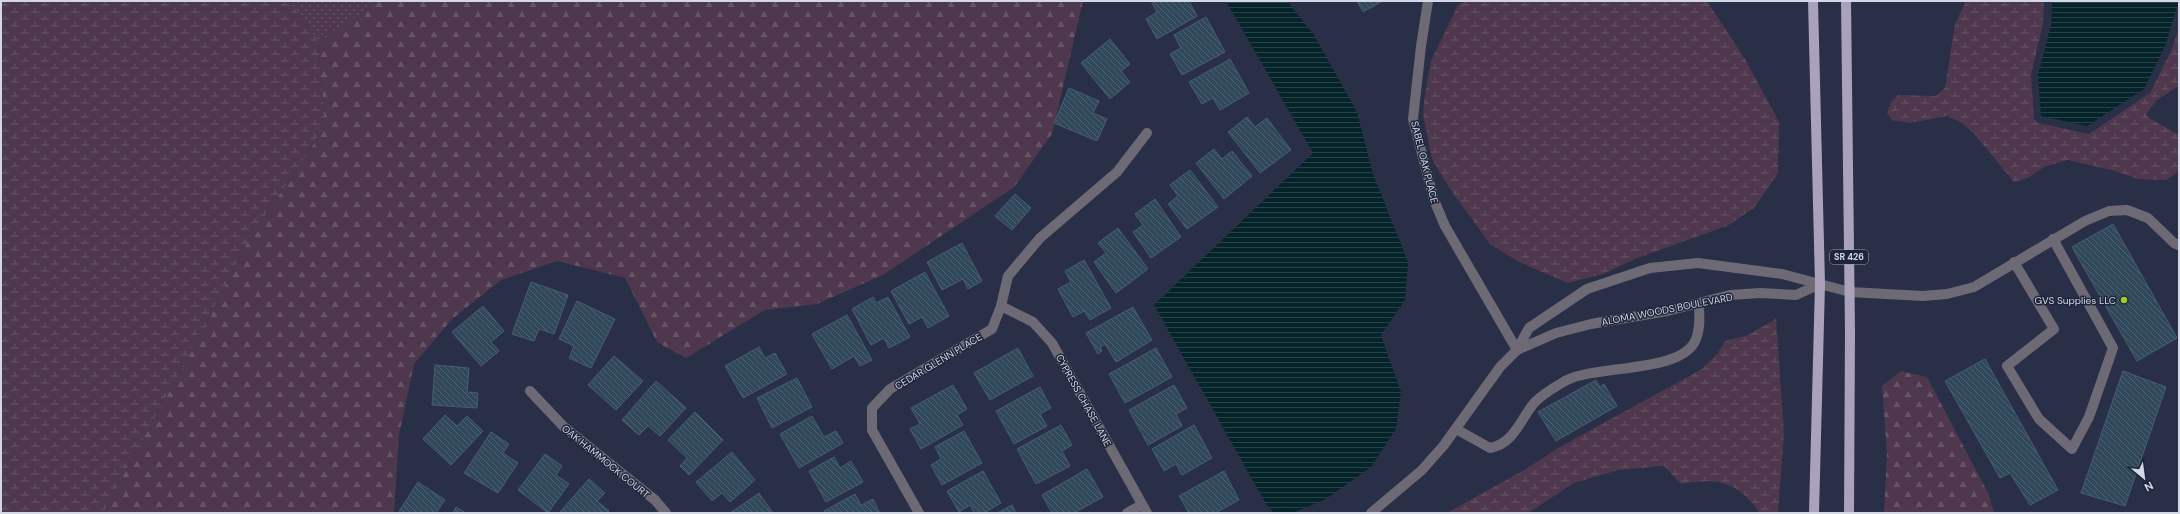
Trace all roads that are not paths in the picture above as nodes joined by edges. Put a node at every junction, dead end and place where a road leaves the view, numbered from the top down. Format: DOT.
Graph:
graph roads {
  1 [pos="1428,1"];
  2 [pos="1813,1"];
  3 [pos="1846,1"];
  4 [pos="1147,132"];
  5 [pos="2053,239"];
  6 [pos="2179,245"];
  7 [pos="2014,262"];
  8 [pos="1820,284"];
  9 [pos="1850,292"];
  10 [pos="1699,303"];
  11 [pos="1001,306"];
  12 [pos="1517,350"];
  13 [pos="530,391"];
  14 [pos="1456,429"];
  15 [pos="1144,509"];
  16 [pos="666,513"];
  17 [pos="919,513"];
  18 [pos="1127,513"];
  19 [pos="1371,513"];
  20 [pos="1814,513"];
  21 [pos="1849,513"];
  1 -- 12 [label="street, SABEL OAK PLACE"];
  2 -- 8 [label="main road, SR 426"];
  3 -- 9 [label="main road, SR 426"];
  4 -- 11 [label="street, CEDAR GLENN PLACE"];
  5 -- 6 [label="street, ALOMA WOODS BOULEVARD"];
  5 -- 7 [label="street, ALOMA WOODS BOULEVARD"];
  5 -- 7 [label="street"];
  7 -- 9 [label="street, ALOMA WOODS BOULEVARD"];
  8 -- 9 [label="street, ALOMA WOODS BOULEVARD"];
  8 -- 10 [label="street, ALOMA WOODS BOULEVARD"];
  8 -- 12 [label="street, ALOMA WOODS BOULEVARD"];
  8 -- 20 [label="main road, SR 426"];
  9 -- 21 [label="main road, SR 426"];
  10 -- 12 [label="street, ALOMA WOODS BOULEVARD"];
  10 -- 14 [label="street"];
  11 -- 15 [label="street, CYPRESS CHASE LANE"];
  11 -- 17 [label="street, CEDAR GLENN PLACE"];
  12 -- 14 [label="street, ALOMA WOODS BOULEVARD"];
  13 -- 16 [label="street, OAK HAMMOCK COURT"];
  14 -- 19 [label="street, ALOMA WOODS BOULEVARD"];
  15 -- 18 [label="street"];
}
